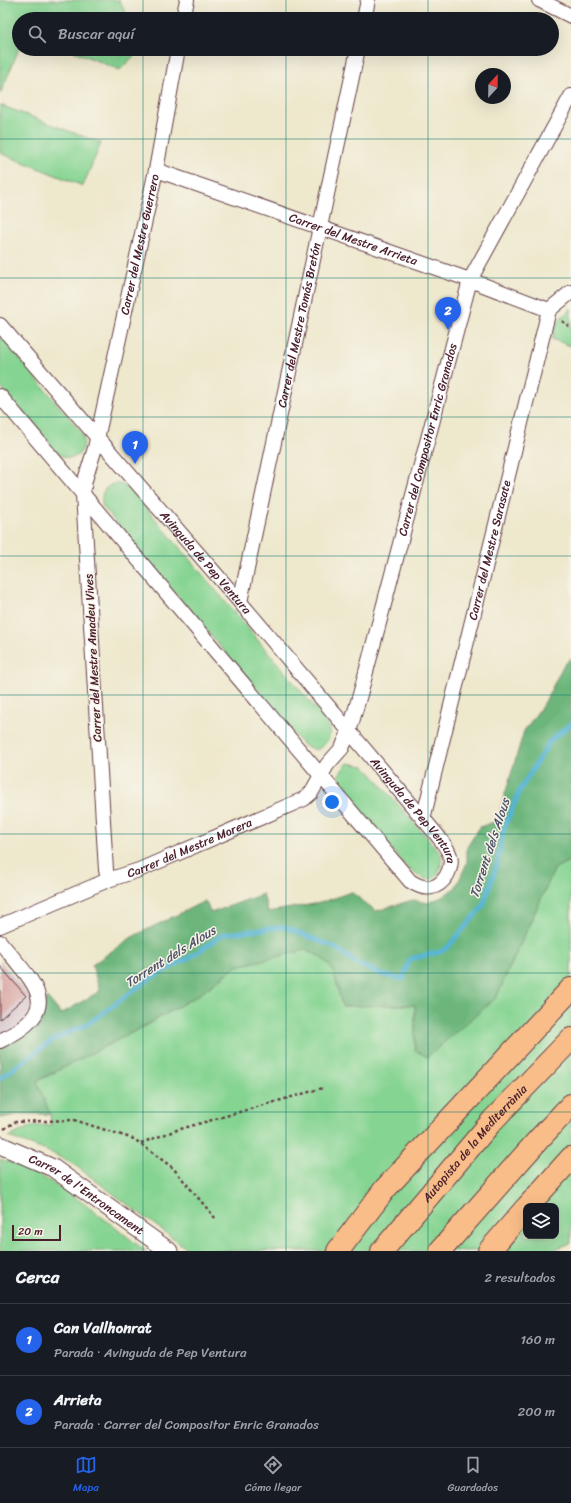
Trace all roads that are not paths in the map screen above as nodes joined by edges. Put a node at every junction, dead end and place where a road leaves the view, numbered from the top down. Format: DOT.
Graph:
graph roads {
  1 [pos="187,0"];
  2 [pos="368,0"];
  3 [pos="539,0"];
  4 [pos="184,12"];
  5 [pos="365,12"];
  6 [pos="571,16"];
  7 [pos="177,56"];
  8 [pos="356,56"];
  9 [pos="571,96"];
  10 [pos="156,170"];
  11 [pos="320,226"];
  12 [pos="470,280"];
  13 [pos="571,292"];
  14 [pos="549,310"];
  15 [pos="0,325"];
  16 [pos="0,396"];
  17 [pos="97,438"];
  18 [pos="83,494"];
  19 [pos="240,602"];
  20 [pos="349,732"];
  21 [pos="321,776"];
  22 [pos="423,819"];
  23 [pos="108,880"];
  24 [pos="0,926"];
  25 [pos="0,942"];
  26 [pos="571,989"];
  27 [pos="571,1039"];
  28 [pos="0,1041"];
  29 [pos="571,1105"];
  30 [pos="0,1145"];
  31 [pos="571,1158"];
  32 [pos="531,1203"];
  33 [pos="523,1212"];
  34 [pos="169,1251"];
  35 [pos="338,1251"];
  36 [pos="382,1251"];
  37 [pos="440,1251"];
  38 [pos="489,1251"];
  1 -- 4 [label="street"];
  2 -- 5 [label="street"];
  3 -- 6 [label="street"];
  7 -- 10 [label="street, Carrer del Mestre Guerrero"];
  8 -- 11 [label="street, Carrer del Mestre Tomás Bretón"];
  9 -- 12 [label="street, Carrer del Compositor Enric Granados"];
  10 -- 11 [label="street, Carrer del Mestre Arrieta"];
  10 -- 17 [label="street, Carrer del Mestre Guerrero"];
  11 -- 12 [label="street, Carrer del Mestre Arrieta"];
  11 -- 19 [label="street, Carrer del Mestre Tomás Bretón"];
  12 -- 14 [label="street, Carrer del Mestre Arrieta"];
  12 -- 20 [label="street, Carrer del Compositor Enric Granados"];
  13 -- 14 [label="street"];
  14 -- 22 [label="street, Carrer del Mestre Sarasate"];
  15 -- 17 [label="street, Avinguda de Pep Ventura"];
  16 -- 18 [label="street, Avinguda de Pep Ventura"];
  17 -- 18 [label="street, Carrer del Mestre Amadeu Vives"];
  17 -- 19 [label="street, Avinguda de Pep Ventura"];
  18 -- 21 [label="street, Avinguda de Pep Ventura"];
  18 -- 23 [label="street, Carrer del Mestre Amadeu Vives"];
  19 -- 20 [label="street, Avinguda de Pep Ventura"];
  20 -- 21 [label="street, Carrer del Mestre Morera"];
  20 -- 22 [label="street, Avinguda de Pep Ventura"];
  21 -- 22 [label="street, Avinguda de Pep Ventura"];
  21 -- 23 [label="street, Carrer del Mestre Morera"];
  23 -- 24 [label="street, Carrer del Mestre Morera"];
  25 -- 28 [label="street"];
  26 -- 35 [label="highway"];
  27 -- 36 [label="highway, Autopista de la Mediterrània"];
  29 -- 37 [label="highway"];
  30 -- 34 [label="street, Carrer de l'Entroncament"];
  31 -- 32 [label="highway"];
  33 -- 38 [label="highway"];
}
